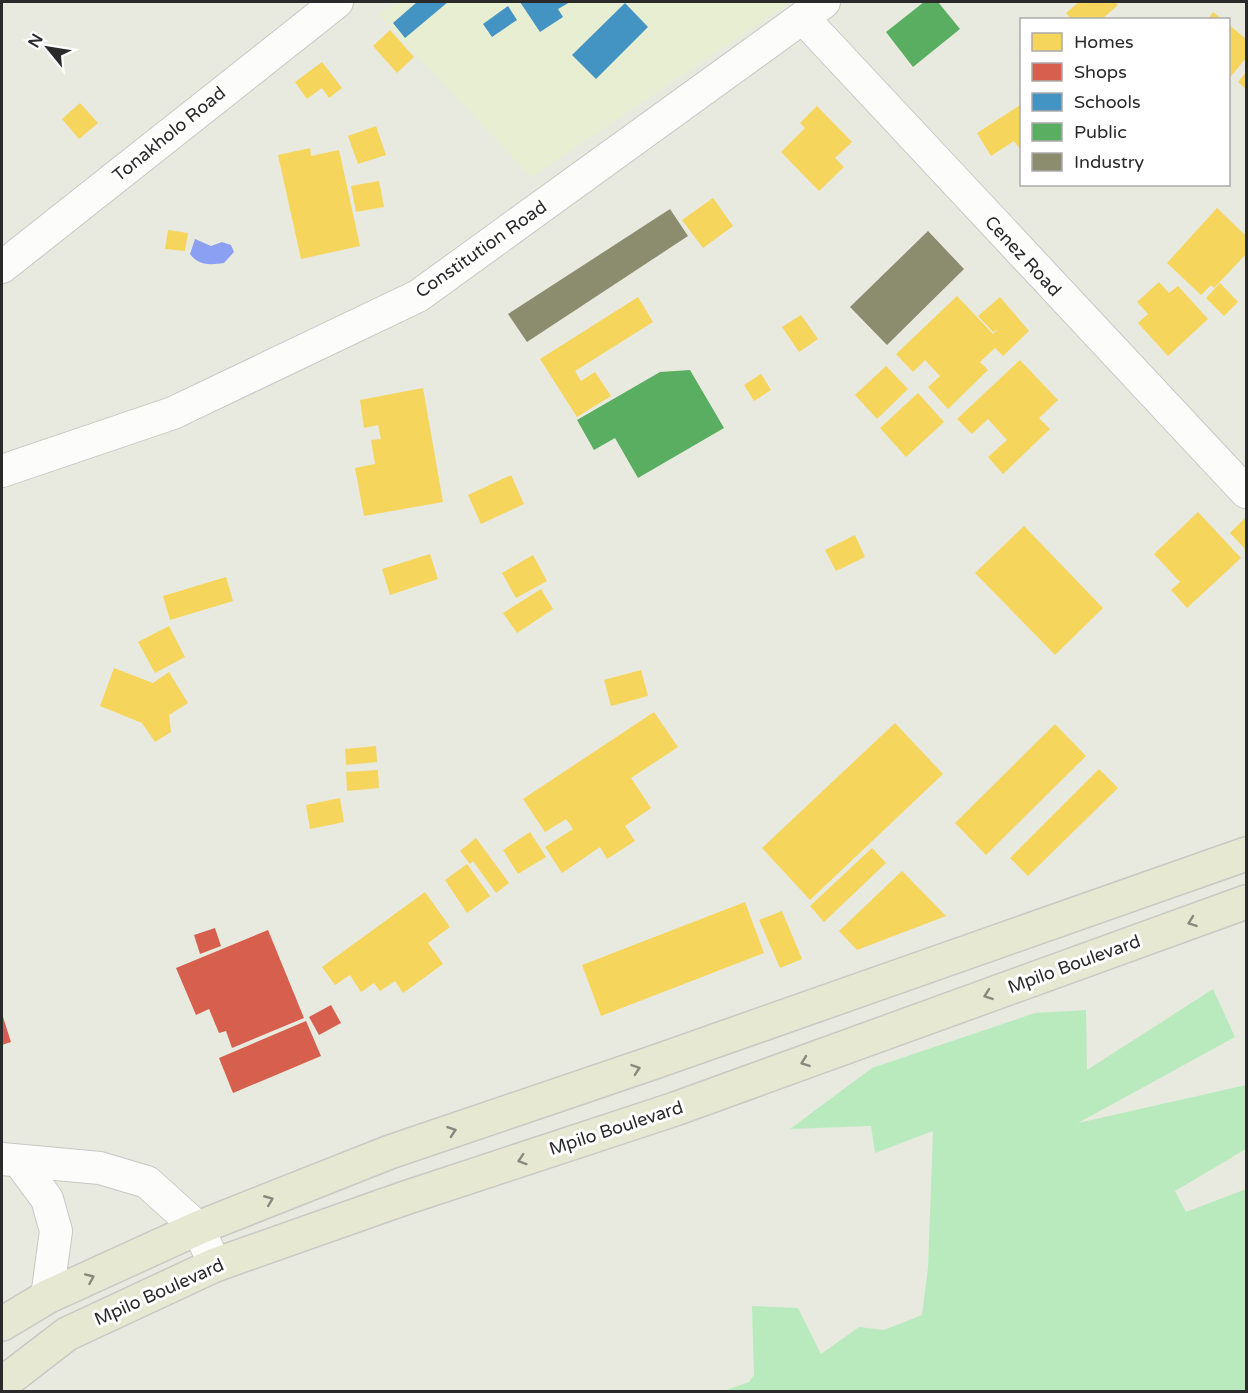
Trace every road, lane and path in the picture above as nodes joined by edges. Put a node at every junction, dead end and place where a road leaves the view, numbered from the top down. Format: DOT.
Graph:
graph roads {
  1 [pos="337,2"];
  2 [pos="814,10"];
  3 [pos="2,267"];
  4 [pos="2,471"];
  5 [pos="1246,492"];
  6 [pos="1246,854"];
  7 [pos="1246,902"];
  8 [pos="10,1160"];
  9 [pos="198,1228"];
  10 [pos="215,1265"];
  11 [pos="47,1297"];
  12 [pos="2,1324"];
  13 [pos="2,1384"];
  1 -- 3 [label="street, Tonakholo Road"];
  2 -- 4 [label="street, Constitution Road"];
  2 -- 5 [label="street, Cenez Road"];
  9 -- 6 [label="highway, one-way"];
  7 -- 10 [label="highway, Mpilo Boulevard, one-way"];
  8 -- 9 [label="street"];
  8 -- 11 [label="street"];
  9 -- 10 [label="street"];
  11 -- 9 [label="highway, one-way"];
  10 -- 13 [label="highway, Mpilo Boulevard"];
  11 -- 12 [label="highway"];
}
